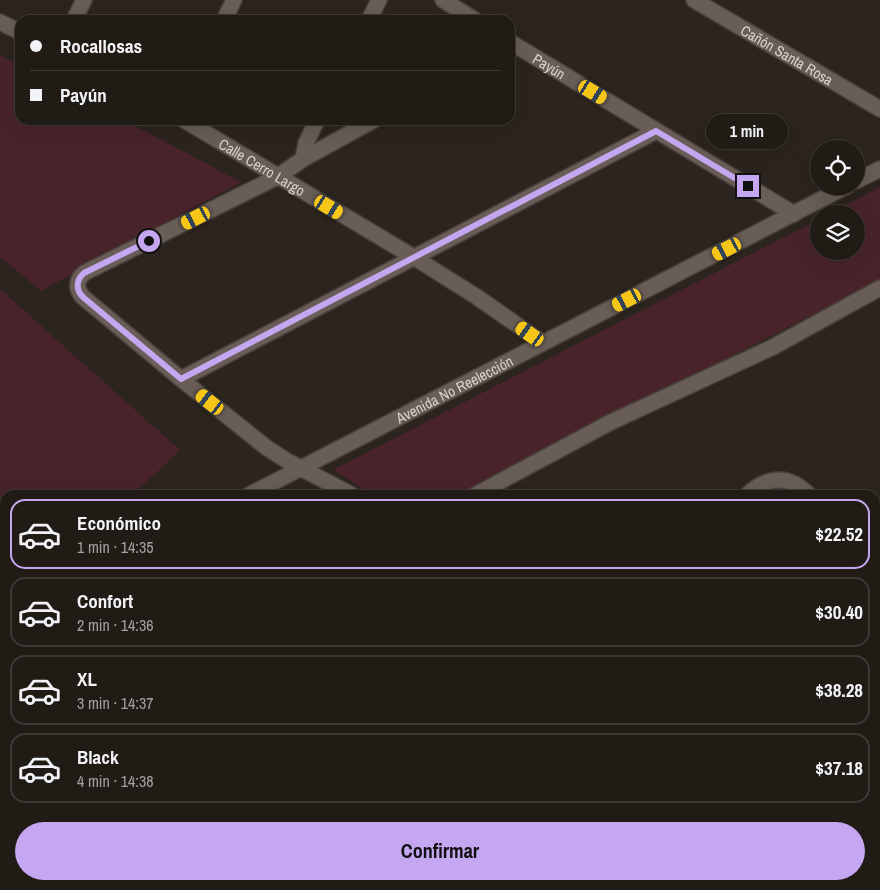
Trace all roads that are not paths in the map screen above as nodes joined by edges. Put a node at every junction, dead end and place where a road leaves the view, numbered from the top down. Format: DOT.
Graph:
graph roads {
  1 [pos="84,0"];
  2 [pos="234,0"];
  3 [pos="379,0"];
  4 [pos="442,0"];
  5 [pos="694,0"];
  6 [pos="76,15"];
  7 [pos="226,15"];
  8 [pos="372,15"];
  9 [pos="467,15"];
  10 [pos="0,22"];
  11 [pos="15,30"];
  12 [pos="515,46"];
  13 [pos="880,109"];
  14 [pos="192,125"];
  15 [pos="315,125"];
  16 [pos="365,125"];
  17 [pos="656,131"];
  18 [pos="302,159"];
  19 [pos="880,169"];
  20 [pos="865,176"];
  21 [pos="277,177"];
  22 [pos="830,195"];
  23 [pos="794,214"];
  24 [pos="415,258"];
  25 [pos="880,288"];
  26 [pos="543,343"];
  27 [pos="181,379"];
  28 [pos="300,468"];
  29 [pos="259,490"];
  30 [pos="342,490"];
  31 [pos="497,490"];
  32 [pos="754,490"];
  33 [pos="804,490"];
  1 -- 6 [label="street"];
  2 -- 7 [label="street"];
  3 -- 8 [label="street"];
  4 -- 9 [label="street"];
  5 -- 13 [label="street, Cañón Santa Rosa"];
  10 -- 11 [label="street"];
  12 -- 17 [label="street, Payún"];
  14 -- 21 [label="street, Calle Cerro Largo"];
  15 -- 18 [label="street"];
  16 -- 18 [label="street"];
  17 -- 23 [label="street, Payún"];
  17 -- 24 [label="street"];
  18 -- 21 [label="street"];
  19 -- 20 [label="street"];
  21 -- 24 [label="street, Calle Cerro Largo"];
  21 -- 27 [label="street"];
  22 -- 23 [label="street, Avenida No Reelección"];
  23 -- 26 [label="street, Avenida No Reelección"];
  24 -- 26 [label="street, Calle Cerro Largo"];
  24 -- 27 [label="street"];
  25 -- 31 [label="street"];
  26 -- 28 [label="street, Avenida No Reelección"];
  27 -- 28 [label="street"];
  28 -- 29 [label="street, Avenida No Reelección"];
  28 -- 30 [label="street"];
  32 -- 33 [label="street"];
}
